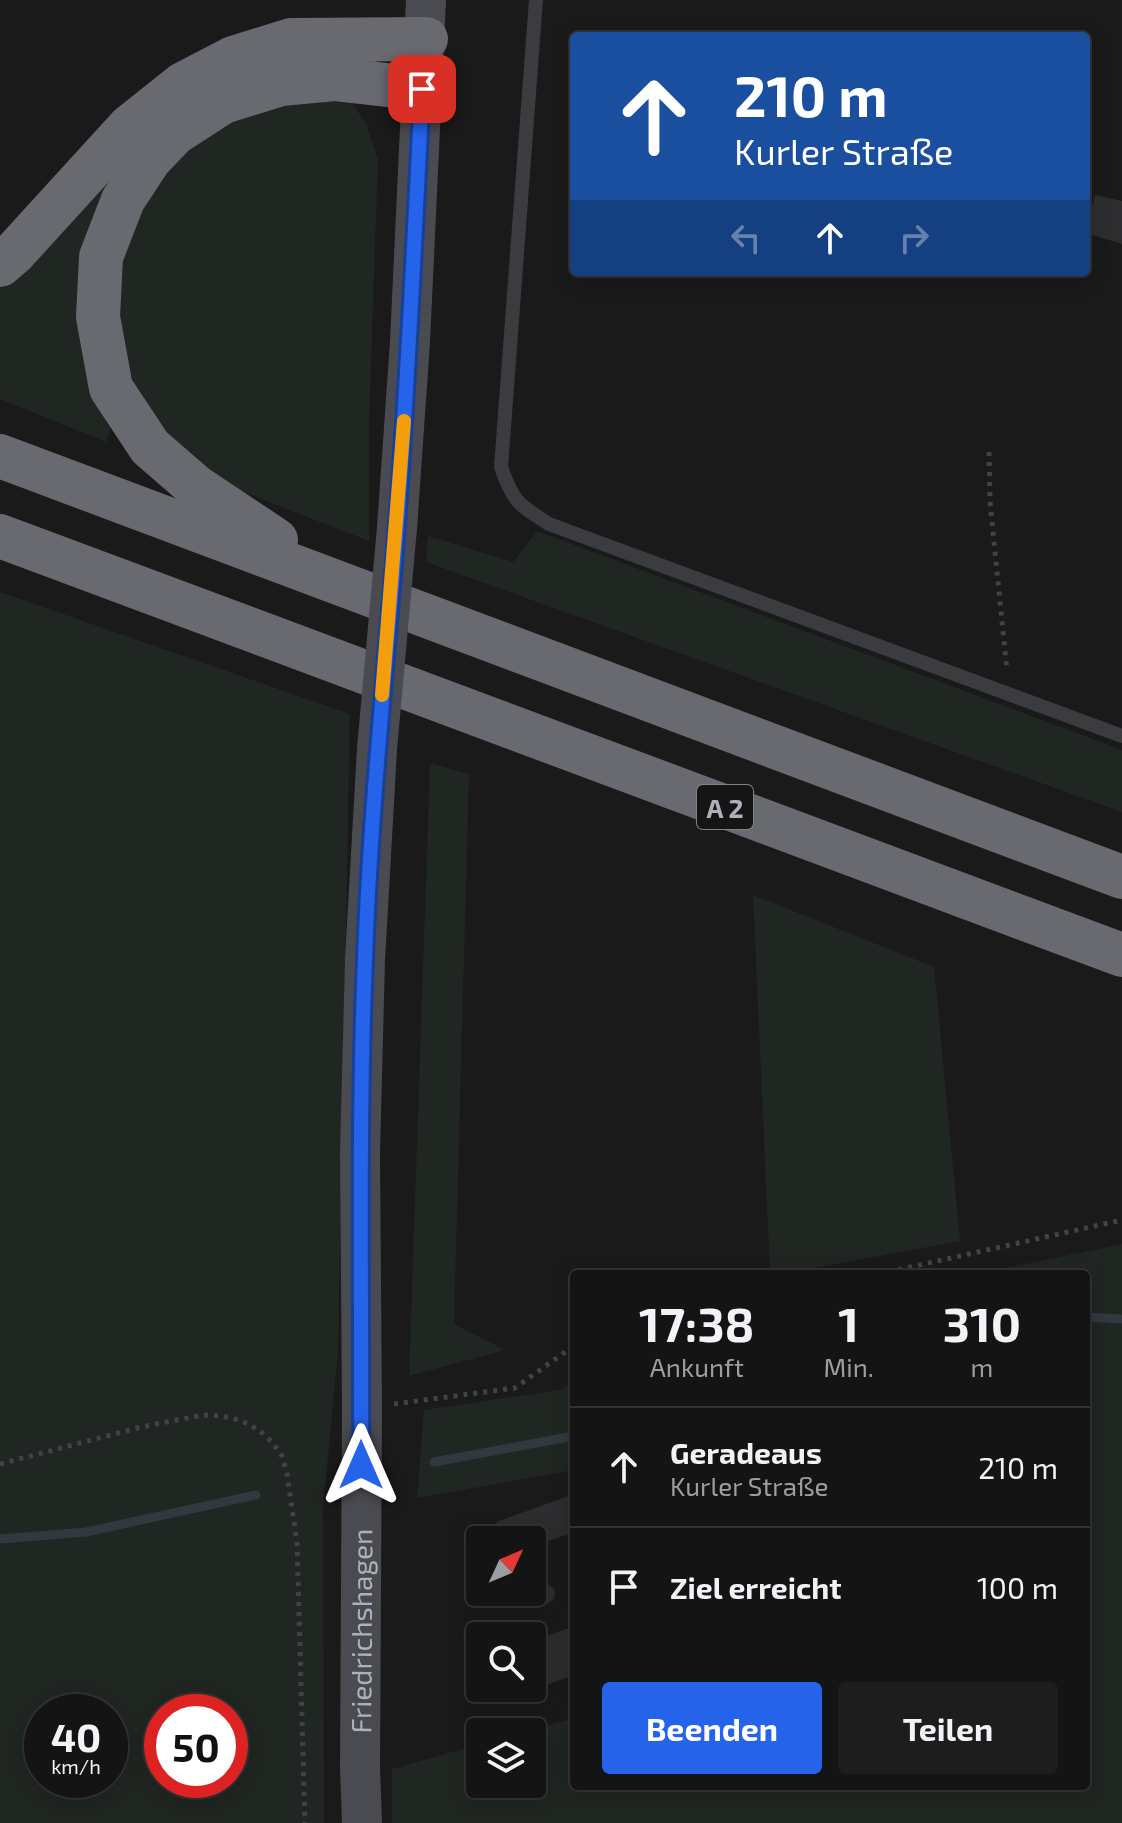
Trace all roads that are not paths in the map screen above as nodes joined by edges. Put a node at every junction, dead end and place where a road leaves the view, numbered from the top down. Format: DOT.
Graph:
graph roads {
  1 [pos="536,0"];
  2 [pos="426,20"];
  3 [pos="422,89"];
  4 [pos="0,265"];
  5 [pos="0,456"];
  6 [pos="0,536"];
  7 [pos="334,580"];
  8 [pos="1122,736"];
  9 [pos="1122,877"];
  10 [pos="1122,955"];
  11 [pos="362,1823"];
  1 -- 8 [label="lane"];
  2 -- 3 [label="main road, Friedrichshagen"];
  2 -- 4 [label="highway"];
  3 -- 7 [label="highway"];
  3 -- 11 [label="main road, Friedrichshagen, bridge"];
  5 -- 7 [label="highway"];
  6 -- 10 [label="highway, A 2"];
  7 -- 9 [label="highway"];
}
